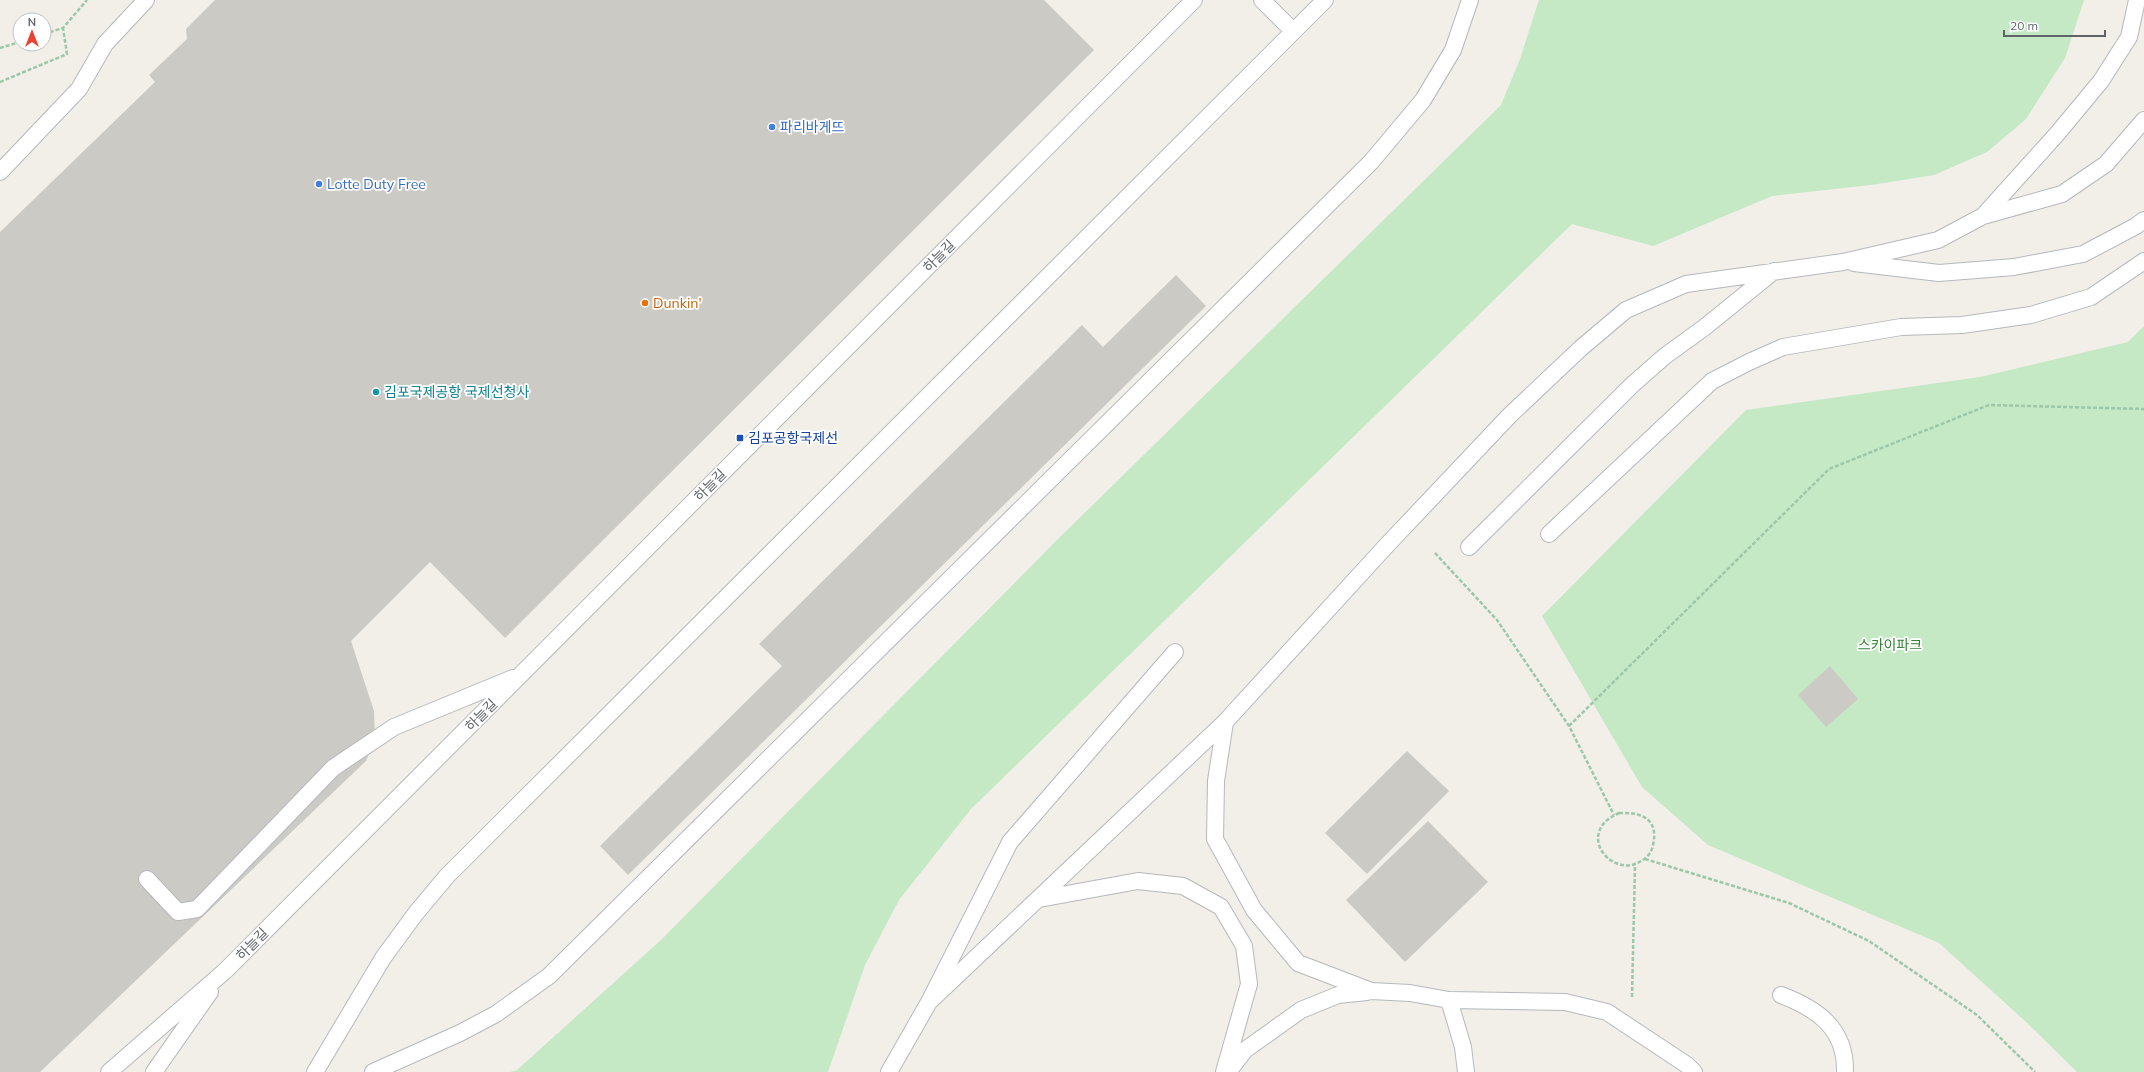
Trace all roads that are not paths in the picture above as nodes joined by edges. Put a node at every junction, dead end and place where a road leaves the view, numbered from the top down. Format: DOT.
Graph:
graph roads {
  1 [pos="146,0"];
  2 [pos="1194,0"];
  3 [pos="1262,0"];
  4 [pos="1325,0"];
  5 [pos="1470,0"];
  6 [pos="2137,0"];
  7 [pos="1293,31"];
  8 [pos="2144,120"];
  9 [pos="0,172"];
  10 [pos="1983,216"];
  11 [pos="2144,220"];
  12 [pos="2144,261"];
  13 [pos="1843,262"];
  14 [pos="1774,271"];
  15 [pos="1549,534"];
  16 [pos="1469,547"];
  17 [pos="1175,652"];
  18 [pos="520,675"];
  19 [pos="1225,722"];
  20 [pos="147,879"];
  21 [pos="1039,899"];
  22 [pos="225,971"];
  23 [pos="1371,991"];
  24 [pos="1781,995"];
  25 [pos="1448,1000"];
  26 [pos="929,1002"];
  27 [pos="109,1072"];
  28 [pos="154,1072"];
  29 [pos="315,1072"];
  30 [pos="373,1072"];
  31 [pos="889,1072"];
  32 [pos="1224,1072"];
  33 [pos="1228,1072"];
  34 [pos="1466,1072"];
  35 [pos="1694,1072"];
  36 [pos="1845,1072"];
  1 -- 9 [label="lane"];
  2 -- 18 [label="lane, 하늘길"];
  3 -- 7 [label="lane"];
  4 -- 7 [label="lane"];
  5 -- 30 [label="lane"];
  6 -- 10 [label="lane"];
  7 -- 29 [label="lane"];
  8 -- 10 [label="lane"];
  10 -- 13 [label="lane"];
  11 -- 13 [label="lane"];
  12 -- 15 [label="lane"];
  13 -- 14 [label="lane"];
  14 -- 16 [label="lane"];
  14 -- 19 [label="lane"];
  17 -- 26 [label="lane"];
  18 -- 20 [label="lane"];
  18 -- 22 [label="lane, 하늘길"];
  19 -- 21 [label="lane"];
  19 -- 23 [label="lane"];
  21 -- 26 [label="lane"];
  21 -- 32 [label="lane"];
  22 -- 27 [label="lane"];
  22 -- 28 [label="lane"];
  23 -- 25 [label="lane"];
  23 -- 33 [label="lane"];
  24 -- 36 [label="lane"];
  25 -- 34 [label="lane"];
  25 -- 35 [label="lane"];
  26 -- 31 [label="lane"];
}
